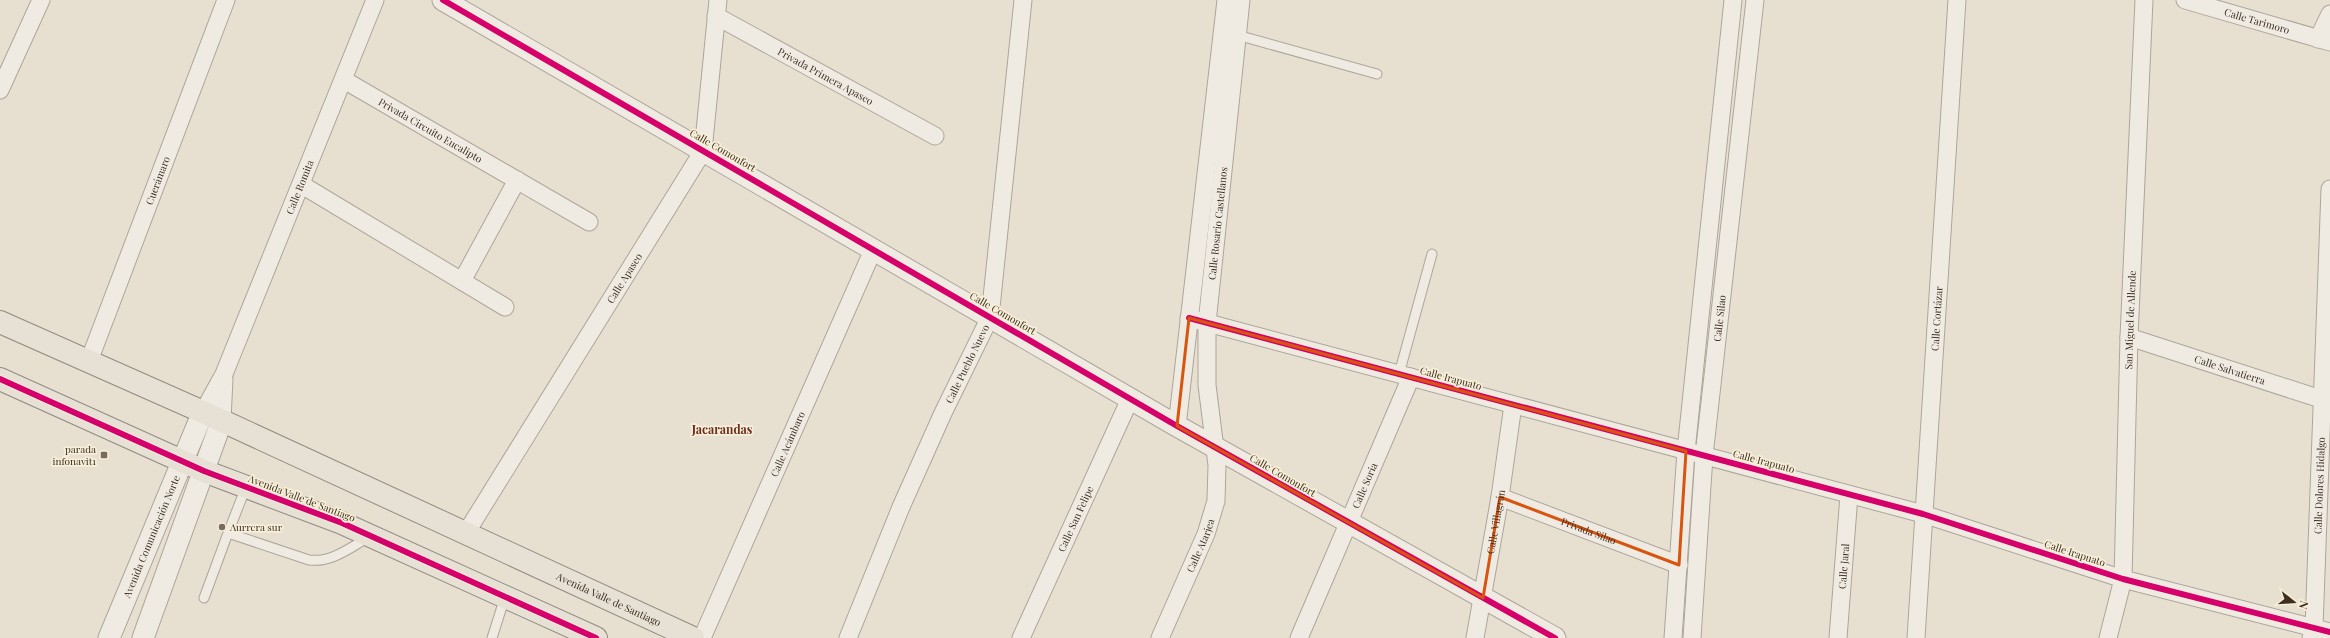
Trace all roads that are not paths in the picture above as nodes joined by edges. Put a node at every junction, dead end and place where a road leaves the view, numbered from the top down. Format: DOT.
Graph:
graph roads {
  1 [pos="41,0"];
  2 [pos="226,0"];
  3 [pos="375,0"];
  4 [pos="443,0"];
  5 [pos="1024,0"];
  6 [pos="1226,0"];
  7 [pos="1241,0"];
  8 [pos="1733,0"];
  9 [pos="1755,0"];
  10 [pos="1957,0"];
  11 [pos="2144,0"];
  12 [pos="2187,0"];
  13 [pos="717,8"];
  14 [pos="2330,14"];
  15 [pos="1237,35"];
  16 [pos="2324,41"];
  17 [pos="1377,74"];
  18 [pos="344,80"];
  19 [pos="0,90"];
  20 [pos="936,136"];
  21 [pos="703,151"];
  22 [pos="517,180"];
  23 [pos="302,185"];
  24 [pos="2330,190"];
  25 [pos="589,222"];
  26 [pos="873,250"];
  27 [pos="1432,254"];
  28 [pos="462,282"];
  29 [pos="505,307"];
  30 [pos="990,318"];
  31 [pos="1190,318"];
  32 [pos="0,322"];
  33 [pos="1207,323"];
  34 [pos="2129,337"];
  35 [pos="88,361"];
  36 [pos="1405,376"];
  37 [pos="0,379"];
  38 [pos="1130,399"];
  39 [pos="2326,401"];
  40 [pos="1513,405"];
  41 [pos="213,416"];
  42 [pos="1177,426"];
  43 [pos="1214,448"];
  44 [pos="1686,451"];
  45 [pos="1704,456"];
  46 [pos="183,462"];
  47 [pos="204,472"];
  48 [pos="246,487"];
  49 [pos="1849,495"];
  50 [pos="1500,497"];
  51 [pos="1923,514"];
  52 [pos="1349,524"];
  53 [pos="228,533"];
  54 [pos="466,533"];
  55 [pos="371,536"];
  56 [pos="1679,565"];
  57 [pos="2122,579"];
  58 [pos="505,597"];
  59 [pos="204,598"];
  60 [pos="1483,598"];
  61 [pos="2318,633"];
  62 [pos="109,638"];
  63 [pos="143,638"];
  64 [pos="492,638"];
  65 [pos="596,638"];
  66 [pos="693,638"];
  67 [pos="702,638"];
  68 [pos="848,638"];
  69 [pos="1021,638"];
  70 [pos="1160,638"];
  71 [pos="1299,638"];
  72 [pos="1475,638"];
  73 [pos="1555,638"];
  74 [pos="1673,638"];
  75 [pos="1692,638"];
  76 [pos="1838,638"];
  77 [pos="1916,638"];
  78 [pos="2108,638"];
  1 -- 19 [label="street"];
  2 -- 35 [label="street, Cuerámaro"];
  3 -- 18 [label="street, Calle Romita"];
  4 -- 21 [label="street, Calle Comonfort"];
  5 -- 30 [label="street, Calle Pueblo Nuevo"];
  6 -- 31 [label="street, Calle Rosario Castellanos"];
  7 -- 15 [label="street, Calle Rosario Castellanos"];
  8 -- 44 [label="street, Calle Silao"];
  9 -- 45 [label="street, Calle Silao"];
  10 -- 51 [label="street, Calle Cortázar"];
  11 -- 34 [label="street, San Miguel de Allende"];
  12 -- 16 [label="street, Calle Tarimoro"];
  13 -- 20 [label="street, Privada Primera Apaseo"];
  13 -- 21 [label="street, Calle Apaseo"];
  14 -- 16 [label="street"];
  15 -- 17 [label="lane"];
  15 -- 33 [label="street, Calle Rosario Castellanos"];
  18 -- 22 [label="street, Privada Circuito Eucalipto"];
  18 -- 23 [label="street, Calle Romita"];
  21 -- 26 [label="street, Calle Comonfort"];
  21 -- 54 [label="street, Calle Apaseo"];
  22 -- 25 [label="street, Privada Circuito Eucalipto"];
  22 -- 28 [label="street"];
  23 -- 28 [label="street"];
  23 -- 41 [label="street, Calle Romita"];
  24 -- 39 [label="street, Calle Dolores Hidalgo"];
  26 -- 30 [label="street, Calle Comonfort"];
  26 -- 67 [label="street, Calle Acámbaro"];
  27 -- 36 [label="lane"];
  28 -- 29 [label="street"];
  30 -- 38 [label="street, Calle Comonfort"];
  30 -- 68 [label="street, Calle Pueblo Nuevo"];
  31 -- 33 [label="street, Calle Irapuato"];
  31 -- 42 [label="street, Calle Rosario Castellanos"];
  32 -- 35 [label="main road, Avenida Valle de Santiago"];
  33 -- 36 [label="street, Calle Irapuato"];
  33 -- 43 [label="street, Calle Rosario Castellanos"];
  34 -- 39 [label="street, Calle Salvatierra"];
  34 -- 57 [label="street, San Miguel de Allende"];
  35 -- 41 [label="main road, Avenida Valle de Santiago"];
  36 -- 40 [label="street, Calle Irapuato"];
  36 -- 52 [label="street, Calle Soria"];
  37 -- 46 [label="main road, Avenida Valle de Santiago"];
  38 -- 42 [label="street, Calle Comonfort"];
  38 -- 69 [label="street, Calle San Felipe"];
  39 -- 61 [label="street, Calle Dolores Hidalgo"];
  40 -- 44 [label="street, Calle Irapuato"];
  40 -- 50 [label="street, Calle Villagrán"];
  41 -- 46 [label="street, Avenida Comunicación Norte"];
  41 -- 47 [label="street"];
  41 -- 54 [label="main road, Avenida Valle de Santiago"];
  42 -- 43 [label="street, Calle Comonfort"];
  43 -- 52 [label="street, Calle Comonfort"];
  43 -- 70 [label="street, Calle Atarjea"];
  44 -- 45 [label="street, Calle Irapuato"];
  44 -- 56 [label="street, Calle Silao"];
  45 -- 49 [label="street, Calle Irapuato"];
  45 -- 75 [label="street, Calle Silao"];
  46 -- 47 [label="main road, Avenida Valle de Santiago"];
  46 -- 62 [label="street, Avenida Comunicación Norte"];
  47 -- 48 [label="main road, Avenida Valle de Santiago"];
  47 -- 63 [label="street"];
  48 -- 53 [label="lane"];
  48 -- 55 [label="main road, Avenida Valle de Santiago"];
  49 -- 51 [label="street, Calle Irapuato"];
  49 -- 76 [label="street, Calle Jaral"];
  50 -- 56 [label="street, Privada Silao"];
  50 -- 60 [label="street, Calle Villagrán"];
  51 -- 57 [label="street, Calle Irapuato"];
  51 -- 77 [label="street, Calle Cortázar"];
  52 -- 60 [label="street, Calle Comonfort"];
  52 -- 71 [label="street, Calle Soria"];
  53 -- 55 [label="lane"];
  53 -- 59 [label="lane"];
  54 -- 66 [label="main road, Avenida Valle de Santiago"];
  55 -- 58 [label="main road, Avenida Valle de Santiago"];
  56 -- 74 [label="street, Calle Silao"];
  57 -- 61 [label="street, Calle Irapuato"];
  57 -- 78 [label="street, San Miguel de Allende"];
  58 -- 64 [label="lane"];
  58 -- 65 [label="main road, Avenida Valle de Santiago"];
  60 -- 72 [label="street, Calle Villagrán"];
  60 -- 73 [label="street, Calle Comonfort"];
}
